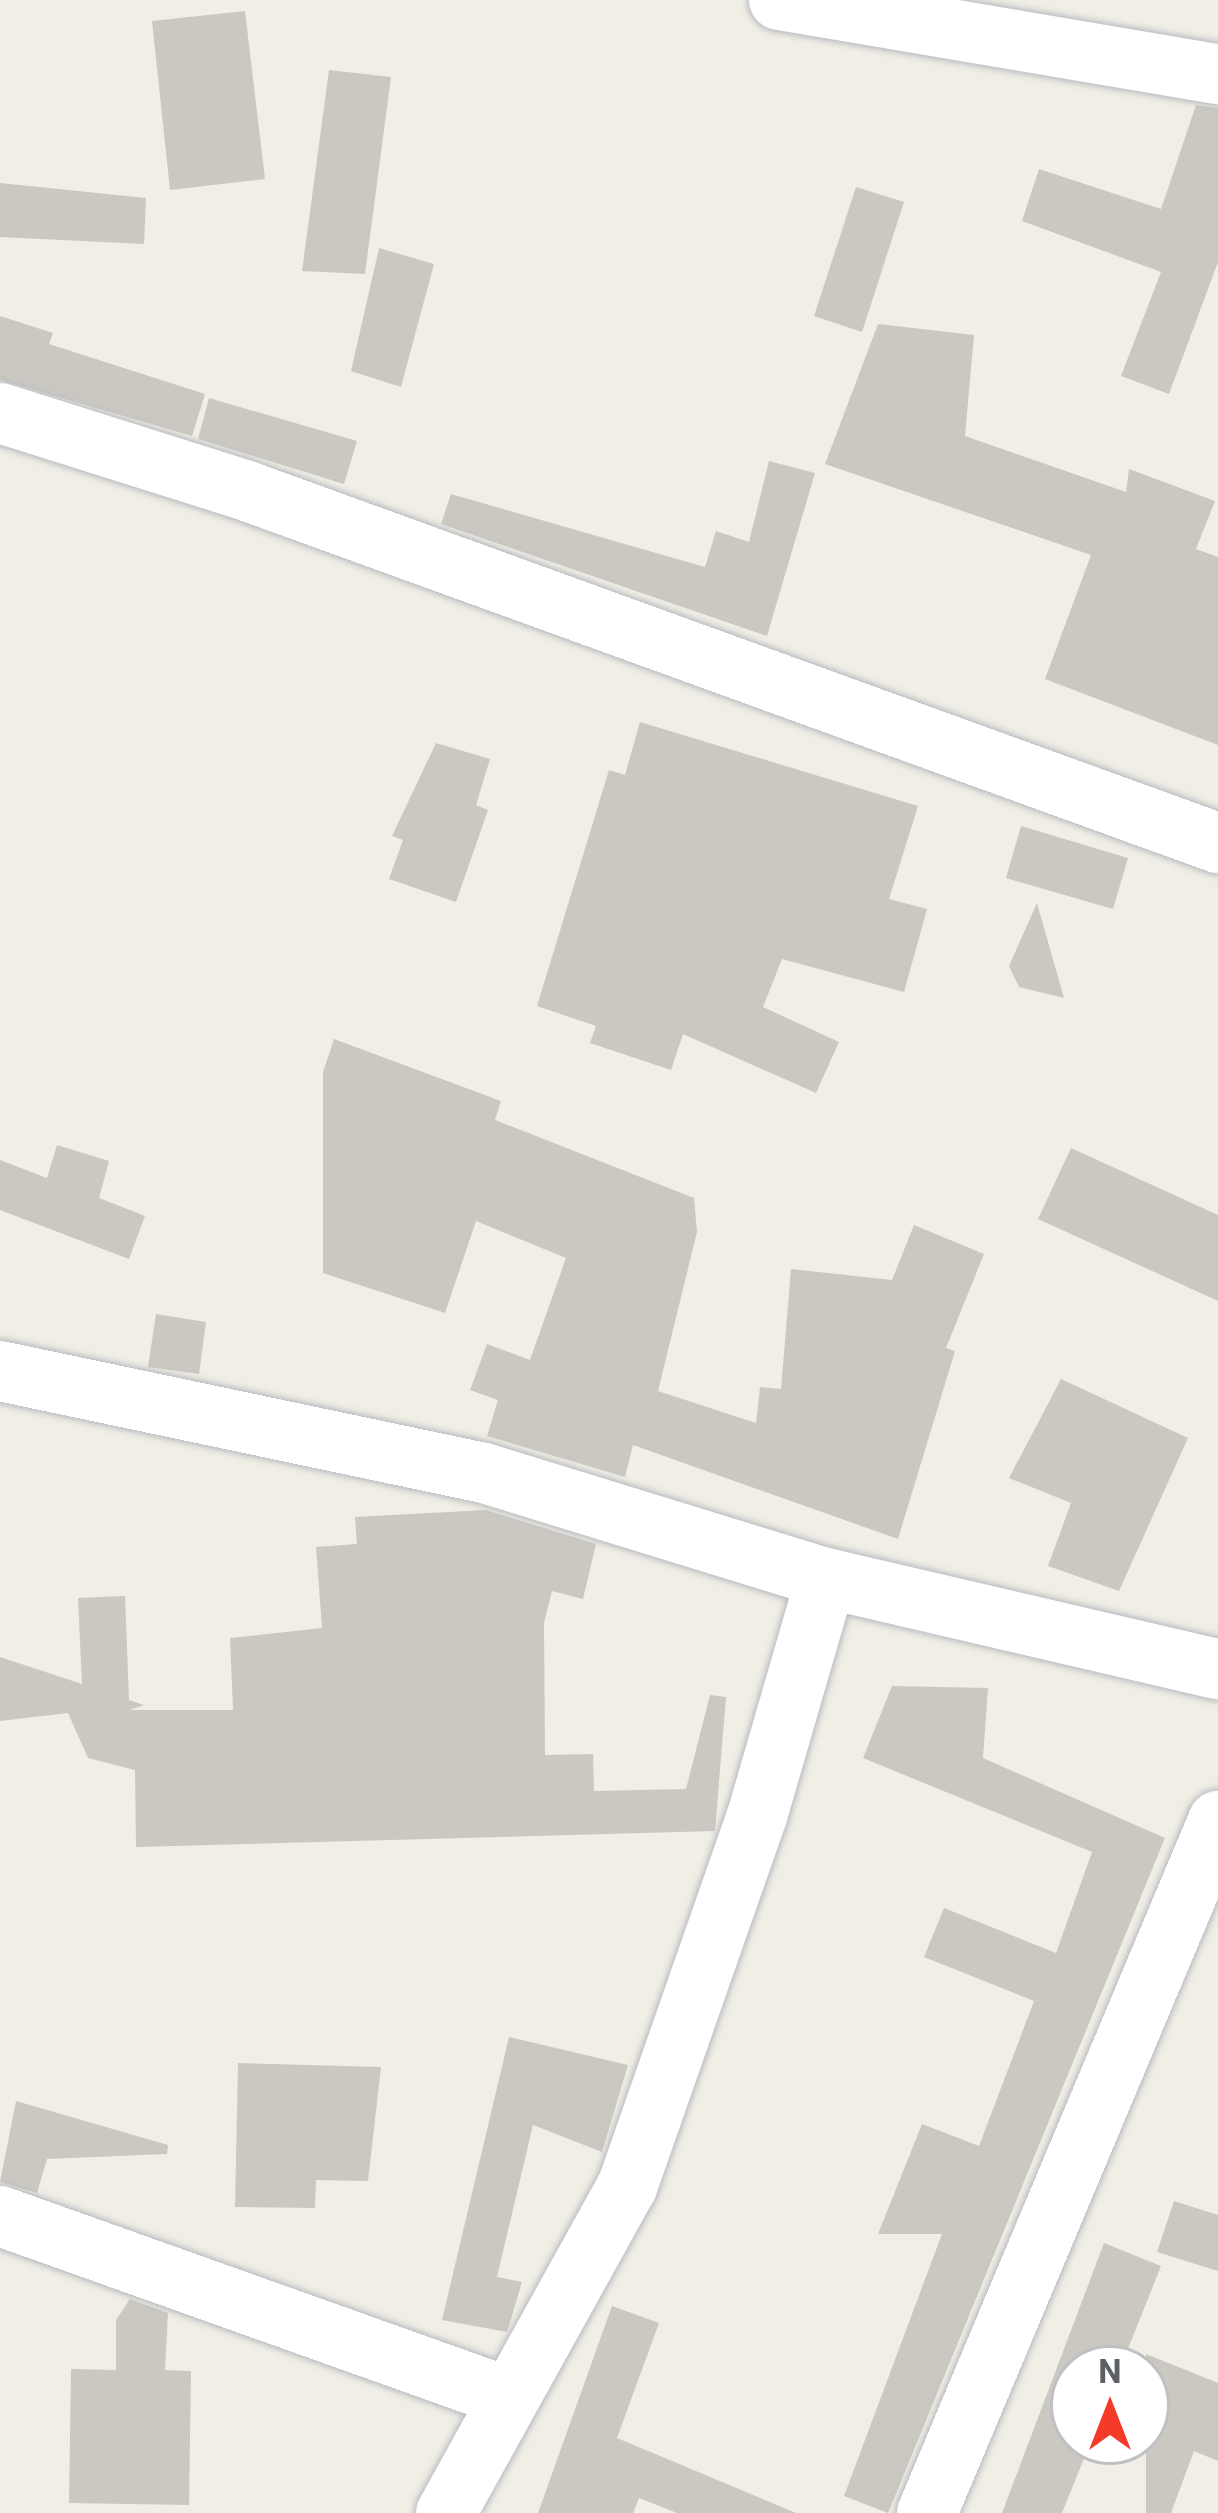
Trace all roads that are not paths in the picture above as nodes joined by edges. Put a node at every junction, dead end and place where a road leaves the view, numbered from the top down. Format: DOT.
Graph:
graph roads {
  1 [pos="779,0"];
  2 [pos="1218,74"];
  3 [pos="0,413"];
  4 [pos="1218,843"];
  5 [pos="0,1371"];
  6 [pos="826,1578"];
  7 [pos="1218,1670"];
  8 [pos="1218,1821"];
  9 [pos="0,2216"];
  10 [pos="505,2396"];
  11 [pos="446,2513"];
  12 [pos="926,2513"];
  1 -- 2 [label="street"];
  3 -- 4 [label="street"];
  5 -- 6 [label="street"];
  6 -- 7 [label="street"];
  6 -- 10 [label="street"];
  8 -- 12 [label="street"];
  9 -- 10 [label="street"];
  10 -- 11 [label="street"];
}
